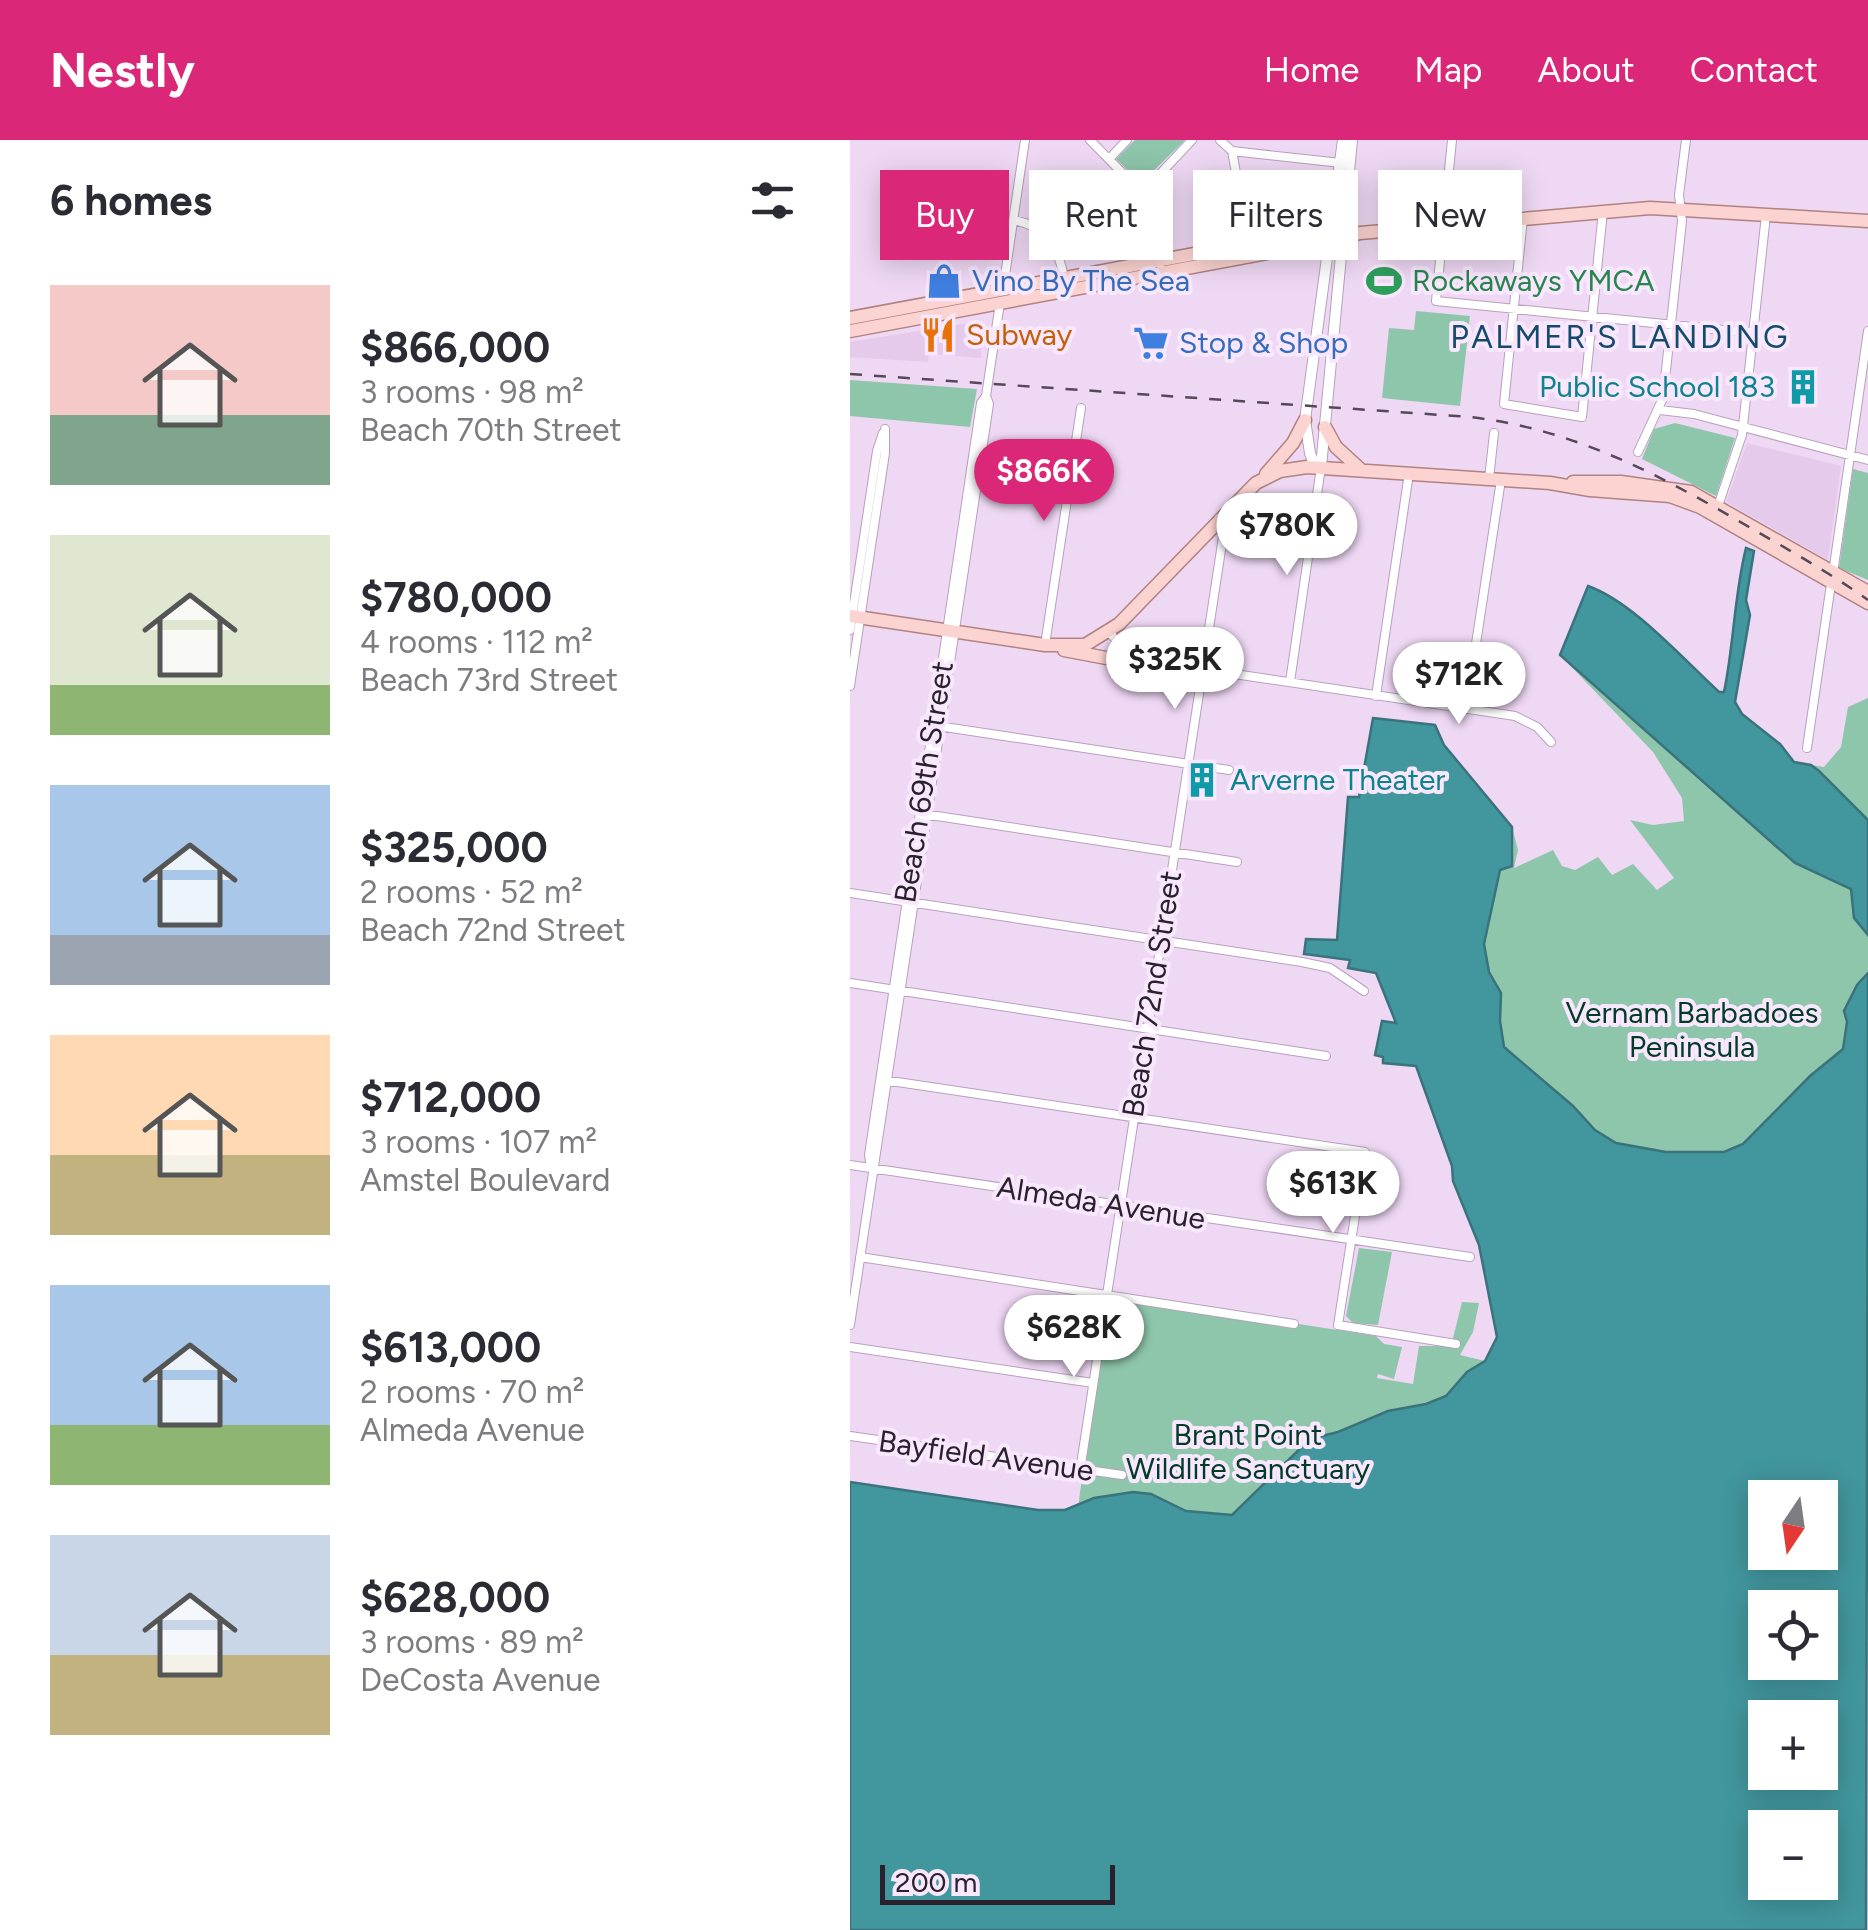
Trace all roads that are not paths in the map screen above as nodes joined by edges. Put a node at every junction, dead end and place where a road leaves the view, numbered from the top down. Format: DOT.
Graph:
graph roads {
  1 [pos="1025,140"];
  2 [pos="1090,140"];
  3 [pos="1127,140"];
  4 [pos="1192,140"];
  5 [pos="1220,140"];
  6 [pos="1344,140"];
  7 [pos="1352,140"];
  8 [pos="1452,140"];
  9 [pos="1686,140"];
  10 [pos="1232,151"];
  11 [pos="1108,159"];
  12 [pos="1341,163"];
  13 [pos="1120,170"];
  14 [pos="1164,170"];
  15 [pos="1235,170"];
  16 [pos="1341,170"];
  17 [pos="1348,170"];
  18 [pos="1449,170"];
  19 [pos="1681,210"];
  20 [pos="1603,212"];
  21 [pos="1766,215"];
  22 [pos="1523,218"];
  23 [pos="1013,220"];
  24 [pos="1868,222"];
  25 [pos="1029,225"];
  26 [pos="1193,258"];
  27 [pos="1060,260"];
  28 [pos="1158,260"];
  29 [pos="1199,260"];
  30 [pos="1334,260"];
  31 [pos="1336,260"];
  32 [pos="1440,260"];
  33 [pos="1160,267"];
  34 [pos="1064,279"];
  35 [pos="1002,296"];
  36 [pos="1514,309"];
  37 [pos="898,317"];
  38 [pos="1592,317"];
  39 [pos="850,318"];
  40 [pos="1671,325"];
  41 [pos="850,331"];
  42 [pos="1868,331"];
  43 [pos="1753,333"];
  44 [pos="1081,408"];
  45 [pos="1660,410"];
  46 [pos="1305,420"];
  47 [pos="1326,427"];
  48 [pos="1743,428"];
  49 [pos="1494,434"];
  50 [pos="1638,452"];
  51 [pos="1850,455"];
  52 [pos="1868,460"];
  53 [pos="1362,470"];
  54 [pos="1319,472"];
  55 [pos="1410,474"];
  56 [pos="1261,479"];
  57 [pos="1495,479"];
  58 [pos="1621,487"];
  59 [pos="1718,506"];
  60 [pos="1219,518"];
  61 [pos="1832,578"];
  62 [pos="1868,592"];
  63 [pos="1868,604"];
  64 [pos="853,620"];
  65 [pos="951,631"];
  66 [pos="1109,632"];
  67 [pos="1051,646"];
  68 [pos="1161,663"];
  69 [pos="1202,669"];
  70 [pos="1290,682"];
  71 [pos="850,686"];
  72 [pos="1376,696"];
  73 [pos="1466,708"];
  74 [pos="937,726"];
  75 [pos="1551,742"];
  76 [pos="1807,748"];
  77 [pos="1187,763"];
  78 [pos="1229,770"];
  79 [pos="924,814"];
  80 [pos="1173,852"];
  81 [pos="1236,862"];
  82 [pos="850,893"];
  83 [pos="910,902"];
  84 [pos="1160,940"];
  85 [pos="850,984"];
  86 [pos="897,991"];
  87 [pos="1364,991"];
  88 [pos="1146,1029"];
  89 [pos="1326,1056"];
  90 [pos="884,1080"];
  91 [pos="1134,1116"];
  92 [pos="850,1165"];
  93 [pos="871,1168"];
  94 [pos="1120,1206"];
  95 [pos="1352,1240"];
  96 [pos="860,1257"];
  97 [pos="1470,1258"];
  98 [pos="1107,1294"];
  99 [pos="850,1324"];
  100 [pos="1294,1324"];
  101 [pos="1456,1344"];
  102 [pos="850,1346"];
  103 [pos="1093,1382"];
  104 [pos="850,1436"];
  105 [pos="1080,1470"];
  106 [pos="1122,1475"];
  1 -- 23 [label="street, Beach 69th Street"];
  2 -- 11 [label="street"];
  3 -- 11 [label="street"];
  4 -- 14 [label="street"];
  5 -- 10 [label="street"];
  6 -- 12 [label="street"];
  7 -- 17 [label="street"];
  8 -- 18 [label="street"];
  9 -- 19 [label="street"];
  10 -- 12 [label="street"];
  10 -- 15 [label="street"];
  11 -- 13 [label="street"];
  12 -- 16 [label="street"];
  19 -- 20 [label="main road"];
  19 -- 21 [label="main road"];
  19 -- 40 [label="street"];
  20 -- 22 [label="main road"];
  20 -- 38 [label="street"];
  21 -- 24 [label="main road"];
  21 -- 43 [label="street"];
  22 -- 36 [label="street"];
  23 -- 25 [label="street"];
  23 -- 35 [label="street, Beach 69th Street"];
  26 -- 33 [label="main road"];
  27 -- 34 [label="street"];
  28 -- 33 [label="street"];
  29 -- 33 [label="main road"];
  30 -- 46 [label="street"];
  31 -- 47 [label="street"];
  32 -- 36 [label="street"];
  33 -- 34 [label="main road"];
  33 -- 35 [label="main road"];
  34 -- 35 [label="main road"];
  35 -- 37 [label="main road"];
  35 -- 65 [label="street, Beach 69th Street"];
  36 -- 38 [label="street"];
  36 -- 38 [label="street"];
  37 -- 39 [label="main road"];
  37 -- 41 [label="main road"];
  38 -- 40 [label="street"];
  40 -- 43 [label="street"];
  40 -- 45 [label="street"];
  42 -- 51 [label="street"];
  43 -- 48 [label="street"];
  44 -- 67 [label="street"];
  45 -- 48 [label="street"];
  45 -- 50 [label="street"];
  46 -- 54 [label="street"];
  46 -- 56 [label="main road"];
  47 -- 53 [label="main road"];
  47 -- 54 [label="street"];
  48 -- 51 [label="street"];
  48 -- 59 [label="street"];
  49 -- 57 [label="street"];
  51 -- 52 [label="street"];
  51 -- 61 [label="street"];
  53 -- 54 [label="main road"];
  53 -- 55 [label="main road"];
  54 -- 56 [label="main road"];
  54 -- 70 [label="street"];
  55 -- 57 [label="main road"];
  55 -- 72 [label="street"];
  56 -- 60 [label="main road"];
  57 -- 58 [label="main road"];
  57 -- 73 [label="street"];
  58 -- 59 [label="main road"];
  58 -- 61 [label="main road"];
  59 -- 61 [label="main road"];
  60 -- 66 [label="main road"];
  60 -- 69 [label="street, Beach 72nd Street"];
  61 -- 62 [label="main road"];
  61 -- 63 [label="main road"];
  61 -- 76 [label="street"];
  64 -- 64 [label="street"];
  64 -- 65 [label="main road"];
  64 -- 71 [label="street"];
  65 -- 67 [label="main road"];
  65 -- 74 [label="street, Beach 69th Street"];
  66 -- 67 [label="main road"];
  66 -- 68 [label="street"];
  67 -- 68 [label="main road"];
  68 -- 69 [label="street"];
  69 -- 70 [label="street"];
  69 -- 77 [label="street, Beach 72nd Street"];
  70 -- 72 [label="street"];
  72 -- 73 [label="street"];
  73 -- 75 [label="street"];
  74 -- 77 [label="street"];
  74 -- 79 [label="street, Beach 69th Street"];
  77 -- 78 [label="street"];
  77 -- 80 [label="street, Beach 72nd Street"];
  79 -- 80 [label="street"];
  79 -- 83 [label="street, Beach 69th Street"];
  80 -- 81 [label="street"];
  80 -- 84 [label="street, Beach 72nd Street"];
  82 -- 83 [label="street"];
  83 -- 84 [label="street"];
  83 -- 86 [label="street, Beach 69th Street"];
  84 -- 87 [label="street"];
  84 -- 88 [label="street, Beach 72nd Street"];
  85 -- 86 [label="street"];
  86 -- 88 [label="street"];
  86 -- 90 [label="street, Beach 69th Street"];
  88 -- 89 [label="street"];
  88 -- 91 [label="street, Beach 72nd Street"];
  90 -- 91 [label="street"];
  90 -- 93 [label="street, Beach 69th Street"];
  91 -- 94 [label="street, Beach 72nd Street"];
  91 -- 95 [label="street"];
  92 -- 93 [label="street, Almeda Avenue"];
  93 -- 94 [label="street, Almeda Avenue"];
  93 -- 96 [label="street, Beach 69th Street"];
  94 -- 95 [label="street, Almeda Avenue"];
  94 -- 98 [label="street, Beach 72nd Street"];
  95 -- 97 [label="street, Almeda Avenue"];
  95 -- 101 [label="street"];
  96 -- 98 [label="street"];
  96 -- 99 [label="street, Beach 69th Street"];
  98 -- 100 [label="street"];
  98 -- 103 [label="street, Beach 72nd Street"];
  102 -- 103 [label="street"];
  103 -- 105 [label="street, Beach 72nd Street"];
  104 -- 105 [label="street, Bayfield Avenue"];
  105 -- 106 [label="street, Bayfield Avenue"];
}
